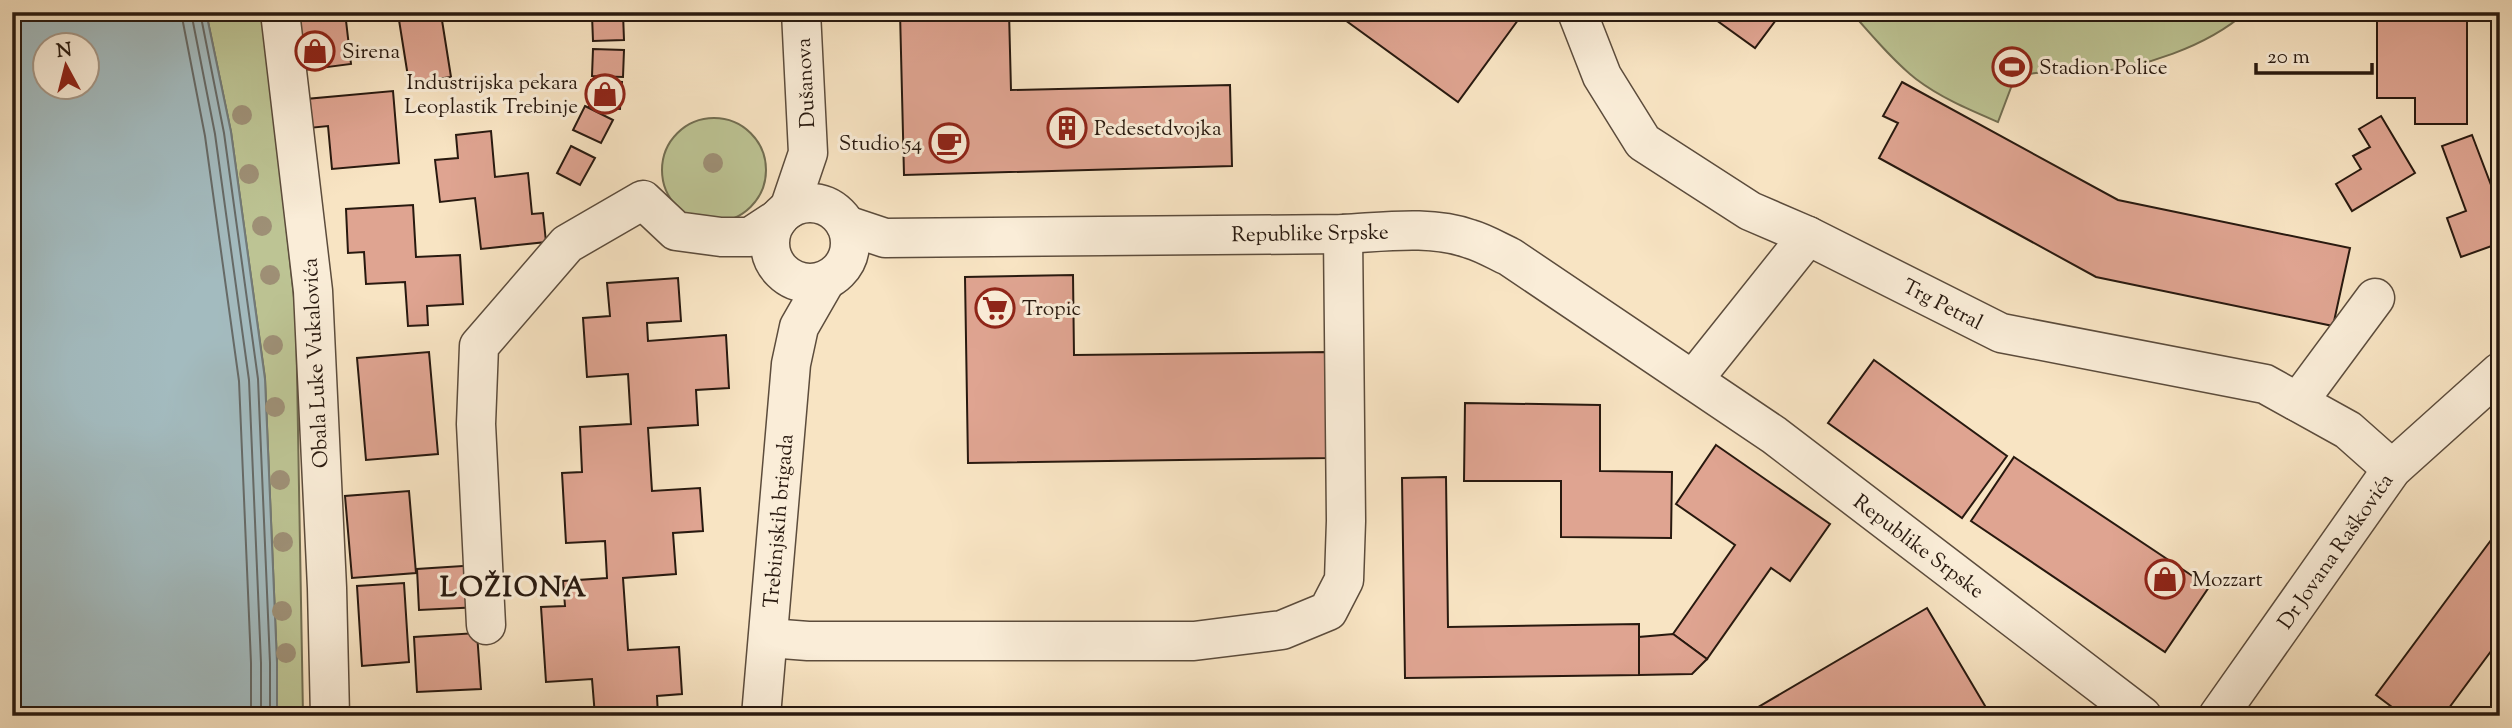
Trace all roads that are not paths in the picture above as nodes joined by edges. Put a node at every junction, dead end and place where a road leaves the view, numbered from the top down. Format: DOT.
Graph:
graph roads {
  1 [pos="279,12"];
  2 [pos="801,12"];
  3 [pos="1577,12"];
  4 [pos="808,153"];
  5 [pos="845,230"];
  6 [pos="1343,234"];
  7 [pos="1808,236"];
  8 [pos="775,239"];
  9 [pos="826,281"];
  10 [pos="2375,298"];
  11 [pos="799,327"];
  12 [pos="2500,372"];
  13 [pos="1693,380"];
  14 [pos="2298,402"];
  15 [pos="2392,469"];
  16 [pos="486,625"];
  17 [pos="769,638"];
  18 [pos="330,716"];
  19 [pos="761,716"];
  20 [pos="2142,716"];
  21 [pos="2218,716"];
  1 -- 18 [label="street, Obala Luke Vukalovića"];
  2 -- 4 [label="street, Dušanova"];
  3 -- 7 [label="street, Trg Petral"];
  4 -- 5 [label="street"];
  4 -- 8 [label="street"];
  5 -- 6 [label="street, Republike Srpske"];
  5 -- 8 [label="street"];
  5 -- 9 [label="street"];
  6 -- 13 [label="street, Republike Srpske"];
  6 -- 17 [label="street"];
  7 -- 13 [label="street"];
  7 -- 14 [label="street, Trg Petral"];
  8 -- 9 [label="street"];
  8 -- 11 [label="street"];
  8 -- 16 [label="street"];
  9 -- 11 [label="street"];
  10 -- 14 [label="street"];
  11 -- 17 [label="street, Trebinjskih brigada"];
  12 -- 15 [label="street, Dr Jovana Raškovića"];
  13 -- 20 [label="street, Republike Srpske"];
  14 -- 15 [label="street, Trg Petral"];
  15 -- 21 [label="street, Dr Jovana Raškovića"];
  17 -- 19 [label="street, Trebinjskih brigada"];
}
